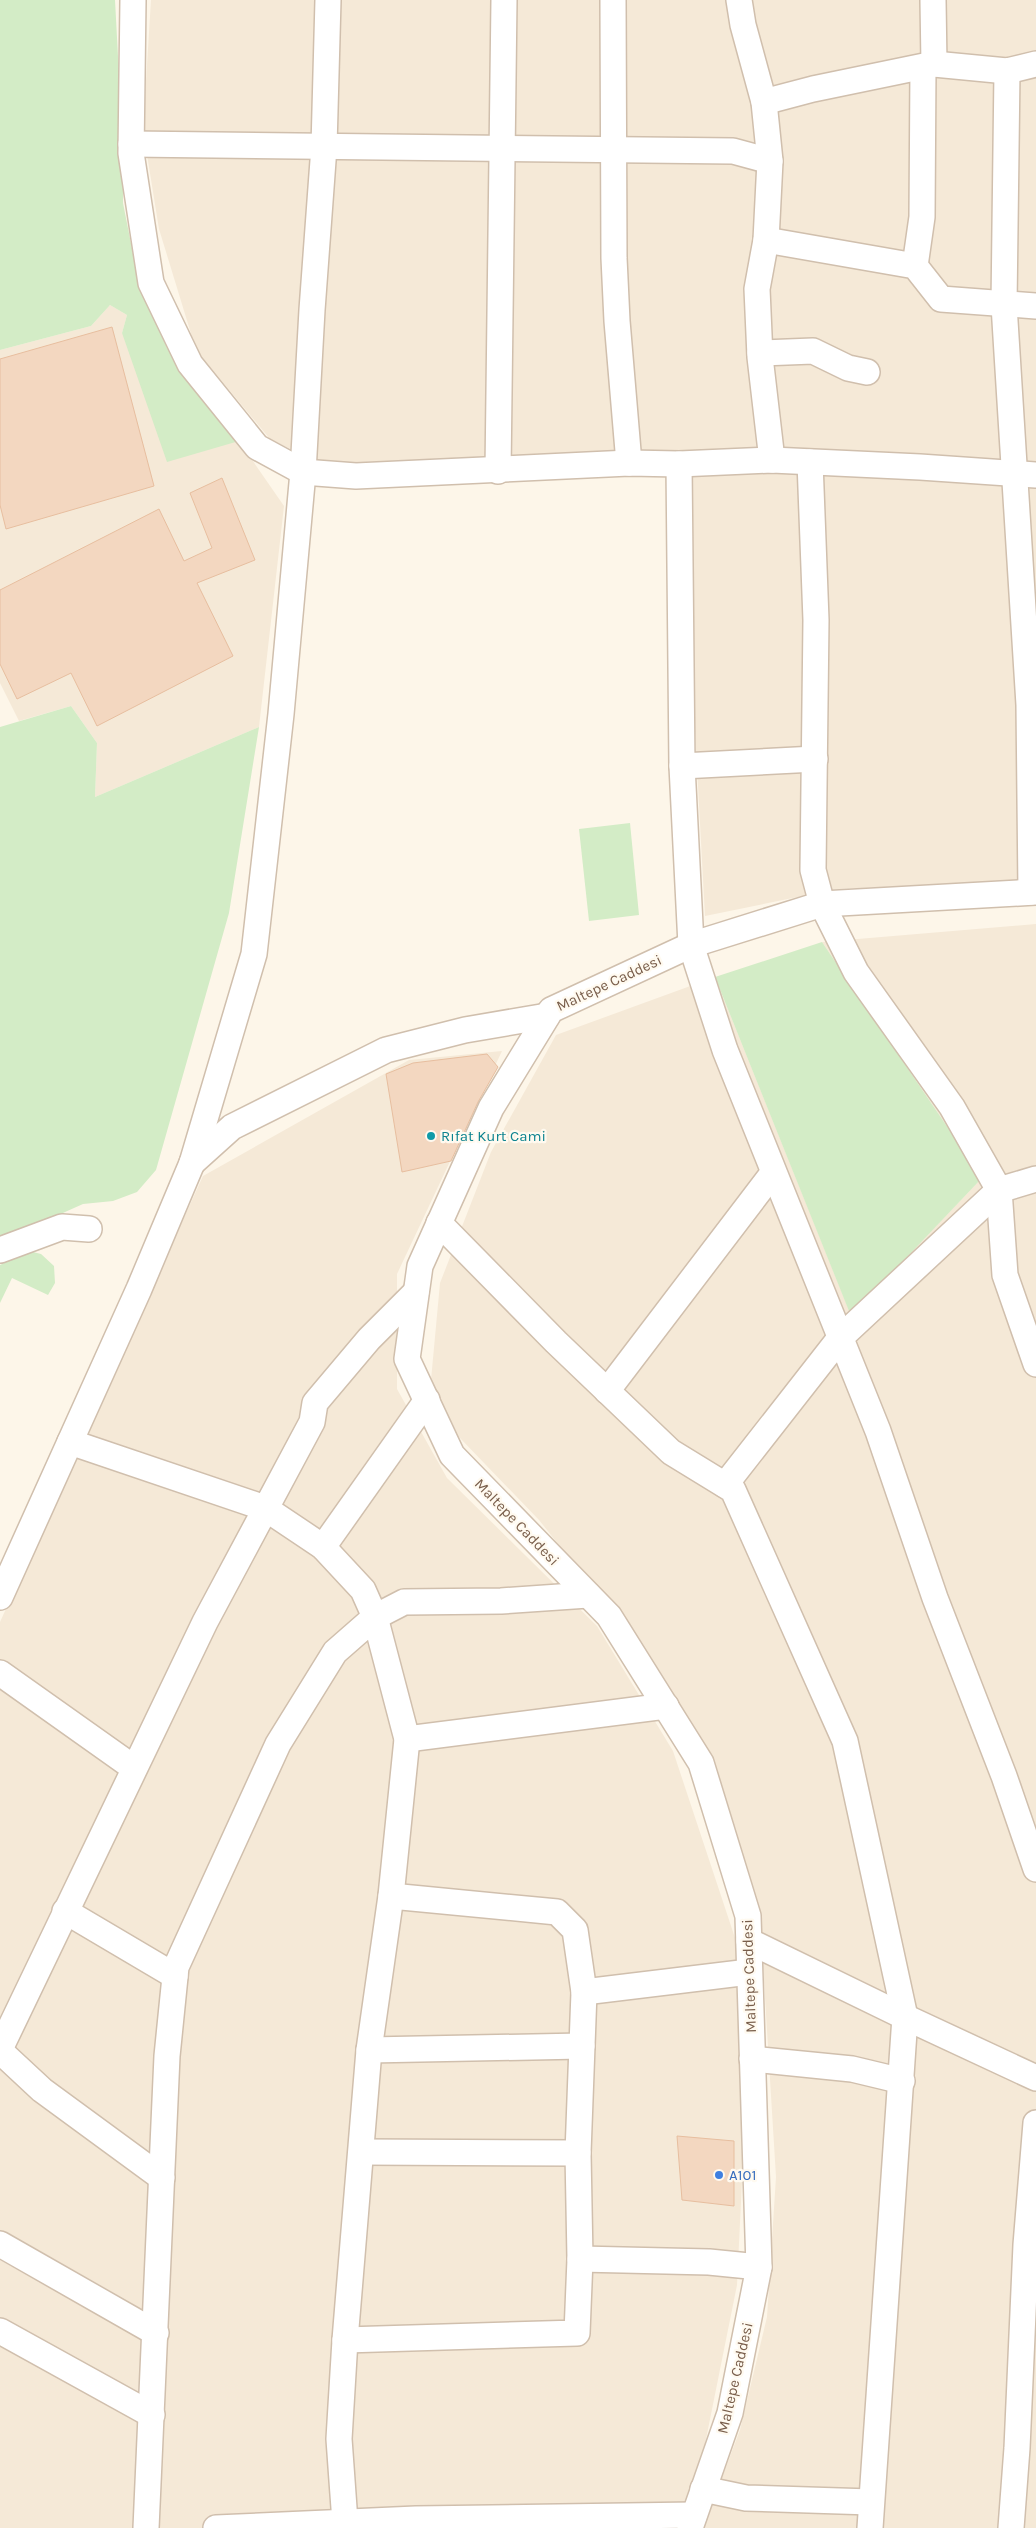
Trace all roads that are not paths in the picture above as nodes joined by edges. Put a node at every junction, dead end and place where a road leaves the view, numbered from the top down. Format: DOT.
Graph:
graph roads {
  1 [pos="133,0"];
  2 [pos="328,0"];
  3 [pos="504,0"];
  4 [pos="613,0"];
  5 [pos="739,0"];
  6 [pos="933,0"];
  7 [pos="1036,64"];
  8 [pos="929,66"];
  9 [pos="1007,71"];
  10 [pos="764,102"];
  11 [pos="131,144"];
  12 [pos="324,147"];
  13 [pos="502,147"];
  14 [pos="613,151"];
  15 [pos="770,161"];
  16 [pos="766,240"];
  17 [pos="915,266"];
  18 [pos="1004,305"];
  19 [pos="1036,306"];
  20 [pos="760,353"];
  21 [pos="866,372"];
  22 [pos="772,460"];
  23 [pos="810,462"];
  24 [pos="629,463"];
  25 [pos="679,464"];
  26 [pos="498,471"];
  27 [pos="304,472"];
  28 [pos="1026,475"];
  29 [pos="1033,705"];
  30 [pos="815,759"];
  31 [pos="682,766"];
  32 [pos="1034,892"];
  33 [pos="822,904"];
  34 [pos="691,945"];
  35 [pos="547,1016"];
  36 [pos="192,1163"];
  37 [pos="773,1173"];
  38 [pos="1036,1179"];
  39 [pos="999,1190"];
  40 [pos="439,1223"];
  41 [pos="89,1229"];
  42 [pos="0,1250"];
  43 [pos="416,1292"];
  44 [pos="840,1338"];
  45 [pos="1036,1364"];
  46 [pos="607,1391"];
  47 [pos="427,1400"];
  48 [pos="70,1442"];
  49 [pos="724,1485"];
  50 [pos="264,1508"];
  51 [pos="323,1547"];
  52 [pos="588,1594"];
  53 [pos="0,1597"];
  54 [pos="375,1617"];
  55 [pos="0,1673"];
  56 [pos="666,1706"];
  57 [pos="407,1739"];
  58 [pos="134,1768"];
  59 [pos="1036,1869"];
  60 [pos="392,1896"];
  61 [pos="65,1911"];
  62 [pos="748,1941"];
  63 [pos="749,1972"];
  64 [pos="175,1976"];
  65 [pos="584,1992"];
  66 [pos="905,2017"];
  67 [pos="582,2046"];
  68 [pos="0,2050"];
  69 [pos="370,2050"];
  70 [pos="752,2059"];
  71 [pos="1036,2078"];
  72 [pos="902,2082"];
  73 [pos="1036,2124"];
  74 [pos="362,2152"];
  75 [pos="578,2154"];
  76 [pos="162,2178"];
  77 [pos="0,2244"];
  78 [pos="580,2259"];
  79 [pos="759,2267"];
  80 [pos="0,2331"];
  81 [pos="156,2333"];
  82 [pos="345,2340"];
  83 [pos="152,2415"];
  84 [pos="703,2489"];
  85 [pos="871,2502"];
  86 [pos="692,2521"];
  87 [pos="345,2522"];
  88 [pos="394,2524"];
  89 [pos="146,2528"];
  90 [pos="216,2528"];
  91 [pos="870,2528"];
  92 [pos="1011,2528"];
  1 -- 11 [label="street"];
  2 -- 12 [label="street"];
  3 -- 13 [label="street"];
  4 -- 14 [label="street"];
  5 -- 10 [label="street"];
  6 -- 8 [label="street"];
  7 -- 9 [label="street"];
  8 -- 9 [label="street"];
  8 -- 10 [label="street"];
  8 -- 17 [label="street"];
  9 -- 18 [label="street"];
  10 -- 15 [label="street"];
  11 -- 12 [label="street"];
  11 -- 27 [label="street"];
  12 -- 13 [label="street"];
  12 -- 27 [label="street"];
  13 -- 14 [label="street"];
  13 -- 26 [label="street"];
  14 -- 15 [label="street"];
  14 -- 24 [label="street"];
  15 -- 16 [label="street"];
  16 -- 17 [label="street"];
  16 -- 20 [label="street"];
  17 -- 18 [label="street"];
  18 -- 19 [label="street"];
  18 -- 28 [label="street"];
  20 -- 21 [label="street"];
  20 -- 22 [label="street"];
  22 -- 23 [label="street"];
  22 -- 25 [label="street"];
  23 -- 28 [label="street"];
  23 -- 30 [label="street"];
  24 -- 25 [label="street"];
  24 -- 26 [label="street"];
  25 -- 31 [label="street"];
  26 -- 27 [label="street"];
  27 -- 36 [label="street"];
  28 -- 29 [label="street"];
  29 -- 32 [label="street"];
  30 -- 31 [label="street"];
  30 -- 33 [label="street"];
  31 -- 34 [label="street"];
  32 -- 33 [label="street, Maltepe Caddesi"];
  33 -- 34 [label="street, Maltepe Caddesi"];
  33 -- 39 [label="street"];
  34 -- 35 [label="street, Maltepe Caddesi"];
  34 -- 37 [label="street"];
  35 -- 36 [label="street"];
  35 -- 40 [label="street, Maltepe Caddesi"];
  36 -- 48 [label="street"];
  37 -- 44 [label="street"];
  37 -- 46 [label="street"];
  38 -- 39 [label="street"];
  39 -- 44 [label="street"];
  39 -- 45 [label="street"];
  40 -- 43 [label="street, Maltepe Caddesi"];
  40 -- 46 [label="street"];
  41 -- 42 [label="street"];
  43 -- 47 [label="street, Maltepe Caddesi"];
  43 -- 50 [label="street"];
  44 -- 49 [label="street"];
  44 -- 59 [label="street"];
  46 -- 49 [label="street"];
  47 -- 51 [label="street"];
  47 -- 52 [label="street, Maltepe Caddesi"];
  48 -- 50 [label="street"];
  48 -- 53 [label="street"];
  49 -- 66 [label="street"];
  50 -- 51 [label="street"];
  50 -- 58 [label="street"];
  51 -- 54 [label="street"];
  52 -- 54 [label="street"];
  52 -- 56 [label="street, Maltepe Caddesi"];
  54 -- 57 [label="street"];
  54 -- 64 [label="street"];
  55 -- 58 [label="street"];
  56 -- 57 [label="street"];
  56 -- 62 [label="street, Maltepe Caddesi"];
  57 -- 60 [label="street"];
  58 -- 61 [label="street"];
  60 -- 65 [label="street"];
  60 -- 69 [label="street"];
  61 -- 64 [label="street"];
  61 -- 68 [label="street"];
  62 -- 63 [label="street, Maltepe Caddesi"];
  62 -- 66 [label="street"];
  63 -- 65 [label="street"];
  63 -- 70 [label="street, Maltepe Caddesi"];
  64 -- 76 [label="street"];
  65 -- 67 [label="street"];
  66 -- 71 [label="street"];
  66 -- 72 [label="street"];
  67 -- 69 [label="street"];
  67 -- 75 [label="street"];
  68 -- 76 [label="street"];
  69 -- 74 [label="street"];
  70 -- 72 [label="street"];
  70 -- 79 [label="street, Maltepe Caddesi"];
  72 -- 85 [label="street"];
  73 -- 92 [label="street"];
  74 -- 75 [label="street"];
  74 -- 82 [label="street"];
  75 -- 78 [label="street"];
  76 -- 81 [label="street"];
  77 -- 81 [label="street"];
  78 -- 79 [label="street"];
  78 -- 82 [label="street"];
  79 -- 84 [label="street, Maltepe Caddesi"];
  80 -- 83 [label="street"];
  81 -- 83 [label="street"];
  82 -- 87 [label="street"];
  83 -- 89 [label="street"];
  84 -- 85 [label="street"];
  84 -- 86 [label="street, Maltepe Caddesi"];
  85 -- 91 [label="street"];
  86 -- 88 [label="street"];
  87 -- 88 [label="street"];
  87 -- 90 [label="street"];
}
